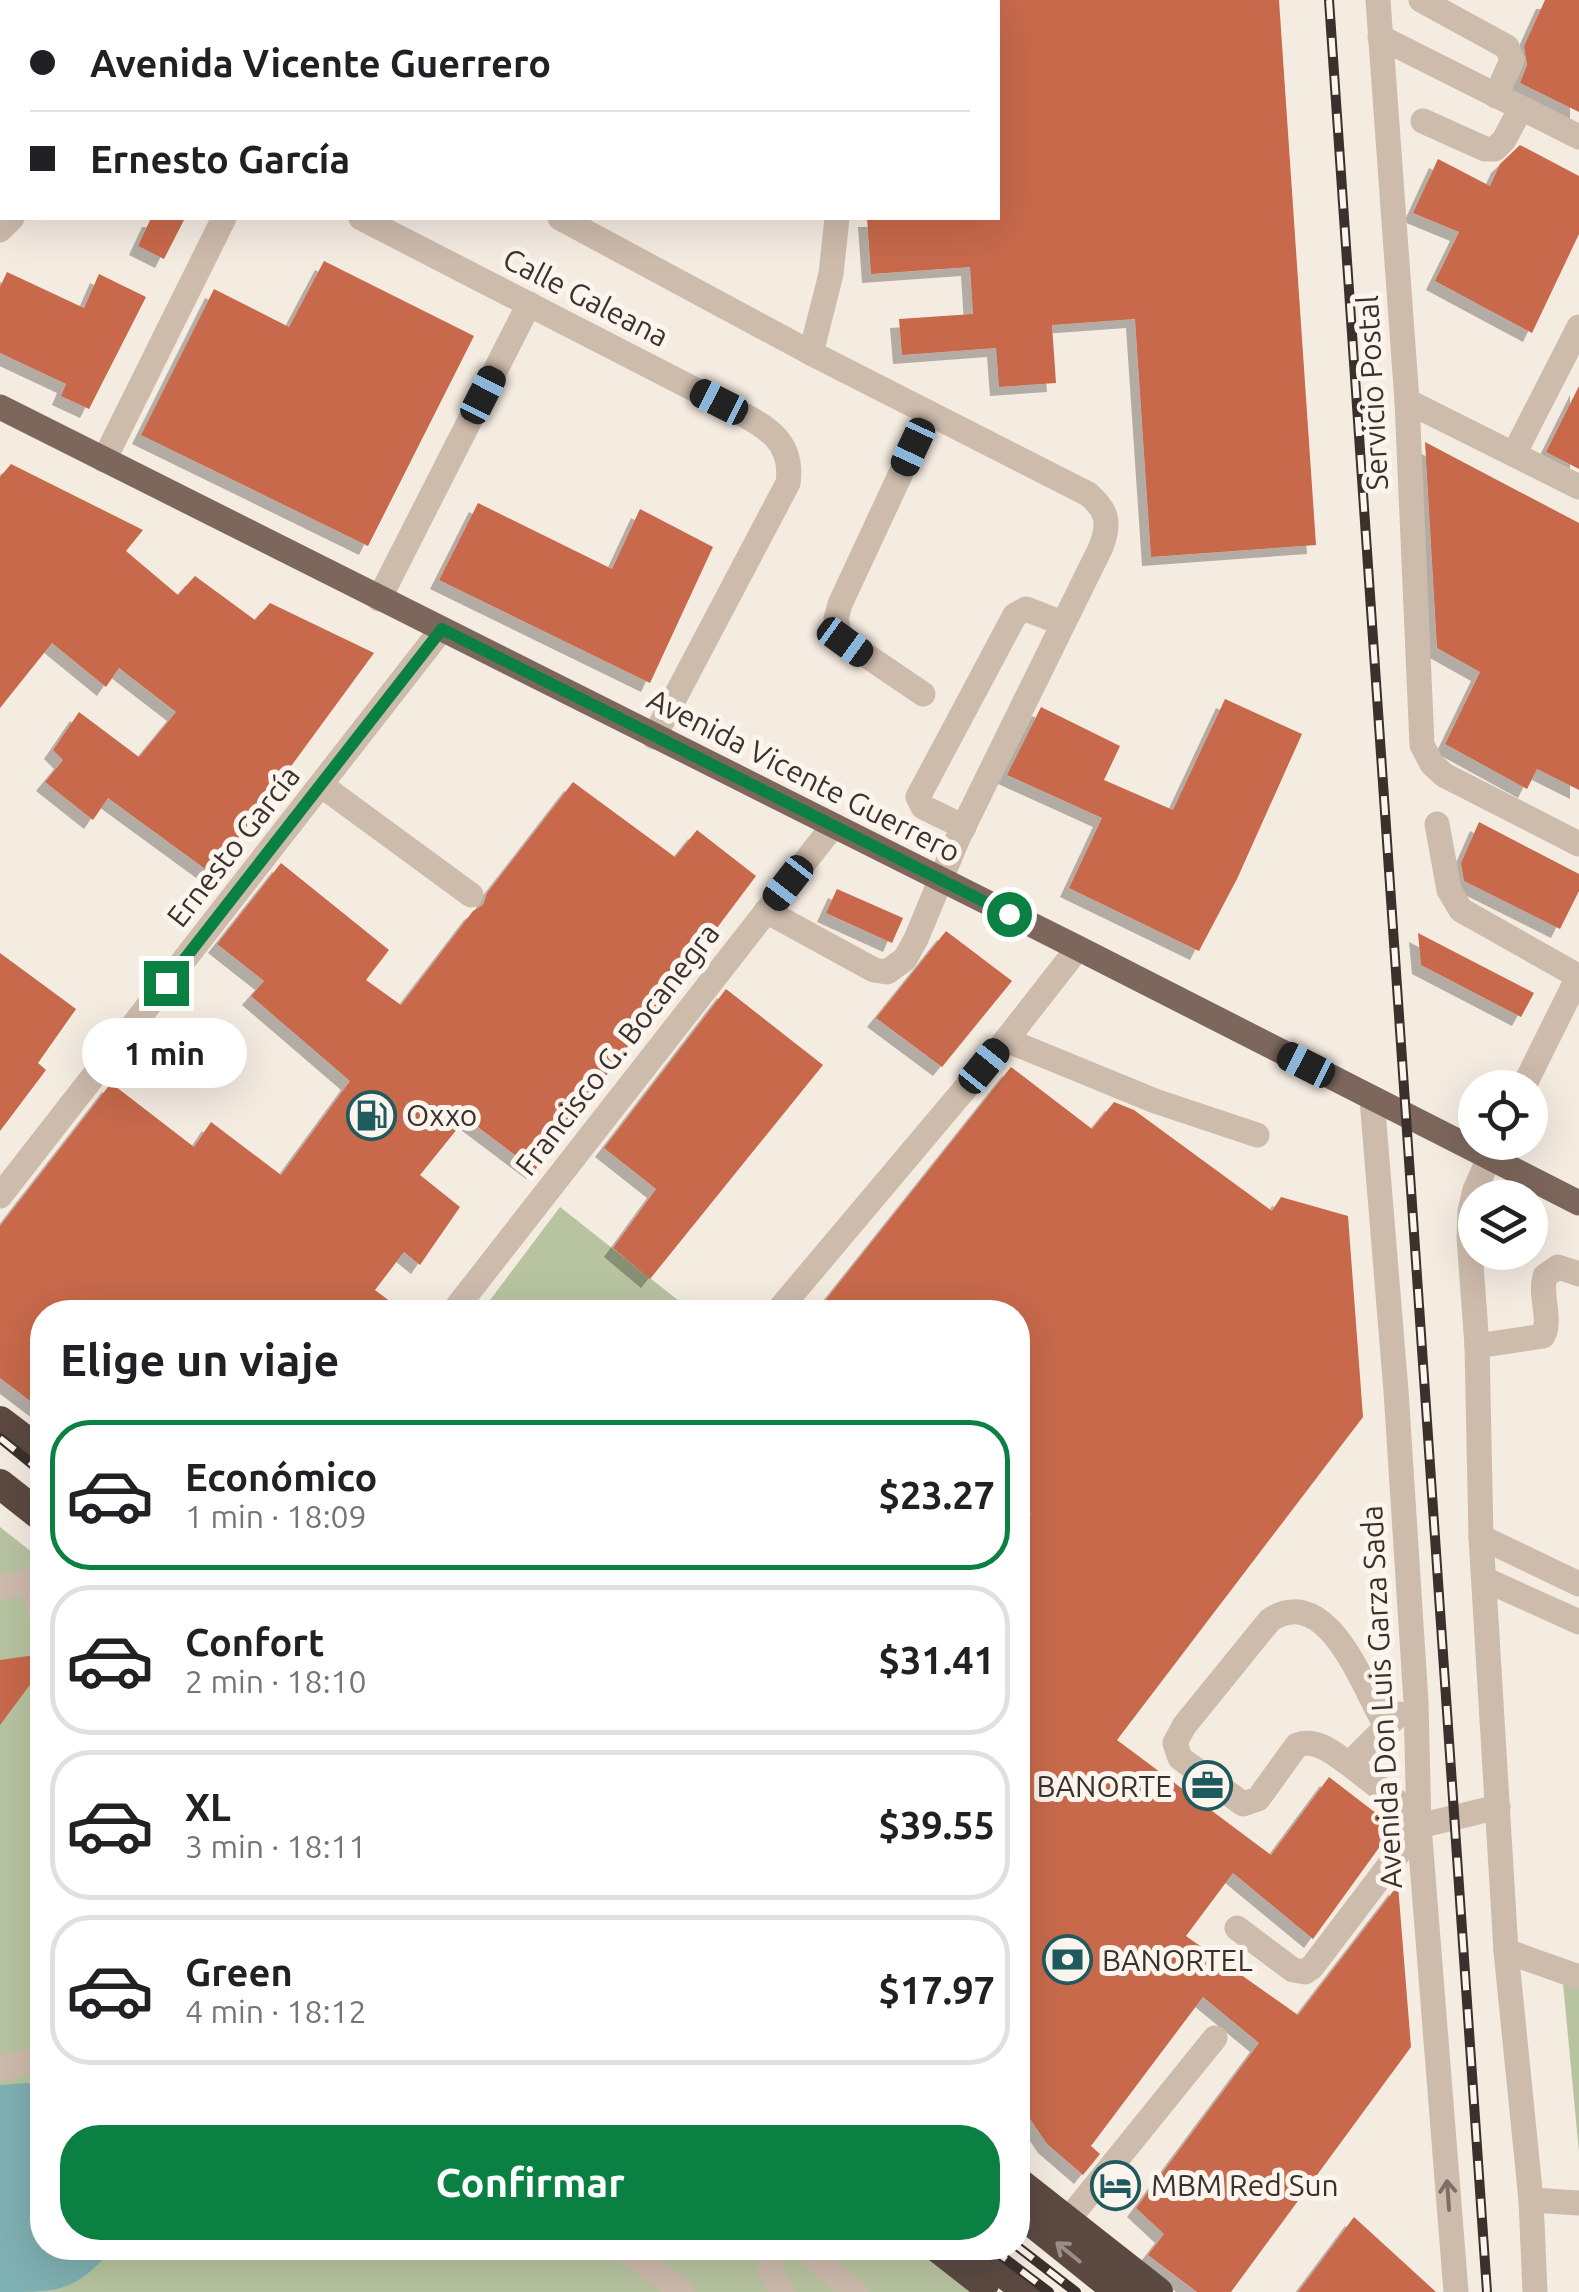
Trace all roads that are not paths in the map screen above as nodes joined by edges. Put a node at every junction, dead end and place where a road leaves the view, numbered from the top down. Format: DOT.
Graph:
graph roads {
  1 [pos="1378,0"];
  2 [pos="1421,0"];
  3 [pos="1380,36"];
  4 [pos="1496,96"];
  5 [pos="1522,108"];
  6 [pos="1423,121"];
  7 [pos="1579,137"];
  8 [pos="223,220"];
  9 [pos="364,220"];
  10 [pos="564,220"];
  11 [pos="837,220"];
  12 [pos="529,304"];
  13 [pos="1579,327"];
  14 [pos="811,353"];
  15 [pos="1407,402"];
  16 [pos="0,406"];
  17 [pos="929,413"];
  18 [pos="1514,454"];
  19 [pos="104,460"];
  20 [pos="1579,487"];
  21 [pos="379,600"];
  22 [pos="1062,622"];
  23 [pos="442,629"];
  24 [pos="923,694"];
  25 [pos="654,737"];
  26 [pos="321,785"];
  27 [pos="1437,824"];
  28 [pos="833,826"];
  29 [pos="964,827"];
  30 [pos="1579,844"];
  31 [pos="940,880"];
  32 [pos="471,895"];
  33 [pos="766,912"];
  34 [pos="1078,948"];
  35 [pos="1579,976"];
  36 [pos="1006,1040"];
  37 [pos="1532,1070"];
  38 [pos="1372,1098"];
  39 [pos="1258,1135"];
  40 [pos="1458,1135"];
  41 [pos="1488,1160"];
  42 [pos="1508,1160"];
  43 [pos="0,1196"];
  44 [pos="1579,1203"];
  45 [pos="1579,1274"];
  46 [pos="462,1300"];
  47 [pos="787,1300"];
  48 [pos="1476,1346"];
  49 [pos="0,1421"];
  50 [pos="30,1444"];
  51 [pos="0,1458"];
  52 [pos="8,1490"];
  53 [pos="30,1507"];
  54 [pos="1482,1537"];
  55 [pos="30,1577"];
  56 [pos="1484,1579"];
  57 [pos="1579,1584"];
  58 [pos="0,1588"];
  59 [pos="1579,1622"];
  60 [pos="1416,1702"];
  61 [pos="1385,1724"];
  62 [pos="1349,1764"];
  63 [pos="1498,1807"];
  64 [pos="1419,1826"];
  65 [pos="1237,1928"];
  66 [pos="1506,1951"];
  67 [pos="1579,1978"];
  68 [pos="1215,2038"];
  69 [pos="30,2061"];
  70 [pos="0,2069"];
  71 [pos="1030,2192"];
  72 [pos="1531,2200"];
  73 [pos="1579,2203"];
  74 [pos="1030,2221"];
  75 [pos="1067,2221"];
  76 [pos="639,2260"];
  77 [pos="771,2260"];
  78 [pos="816,2260"];
  79 [pos="953,2260"];
  80 [pos="987,2260"];
  81 [pos="1538,2288"];
  82 [pos="682,2292"];
  83 [pos="782,2292"];
  84 [pos="855,2292"];
  85 [pos="994,2292"];
  86 [pos="1028,2292"];
  87 [pos="1119,2292"];
  88 [pos="1158,2292"];
  89 [pos="1456,2292"];
  1 -- 3 [label="street, Servicio Postal"];
  2 -- 4 [label="street"];
  3 -- 4 [label="street"];
  3 -- 15 [label="street, Servicio Postal"];
  4 -- 5 [label="street"];
  5 -- 6 [label="street"];
  5 -- 7 [label="street"];
  8 -- 19 [label="street"];
  9 -- 12 [label="street, Calle Galeana"];
  10 -- 14 [label="street"];
  11 -- 14 [label="street"];
  12 -- 21 [label="street"];
  12 -- 25 [label="street, Calle Galeana"];
  13 -- 18 [label="street"];
  14 -- 17 [label="street"];
  15 -- 18 [label="street"];
  15 -- 30 [label="street, Servicio Postal"];
  16 -- 19 [label="main road, Avenida Vicente Guerrero"];
  17 -- 22 [label="street"];
  17 -- 24 [label="street"];
  18 -- 20 [label="street"];
  19 -- 21 [label="main road, Avenida Vicente Guerrero"];
  21 -- 23 [label="main road, Avenida Vicente Guerrero"];
  22 -- 29 [label="street"];
  22 -- 29 [label="street"];
  23 -- 25 [label="main road, Avenida Vicente Guerrero"];
  23 -- 26 [label="street, Ernesto García"];
  25 -- 28 [label="main road, Avenida Vicente Guerrero"];
  26 -- 32 [label="street"];
  26 -- 43 [label="street, Ernesto García"];
  27 -- 35 [label="street"];
  28 -- 31 [label="main road, Avenida Vicente Guerrero"];
  28 -- 33 [label="street, Francisco G. Bocanegra"];
  29 -- 31 [label="street"];
  31 -- 33 [label="street"];
  31 -- 34 [label="main road, Avenida Vicente Guerrero"];
  33 -- 46 [label="street, Francisco G. Bocanegra"];
  34 -- 36 [label="street"];
  34 -- 38 [label="main road, Avenida Vicente Guerrero"];
  35 -- 37 [label="street"];
  36 -- 39 [label="street"];
  36 -- 47 [label="street"];
  38 -- 40 [label="main road, Avenida Vicente Guerrero"];
  38 -- 60 [label="street, Avenida Don Luis Garza Sada"];
  41 -- 48 [label="street"];
  42 -- 44 [label="main road, Avenida Vicente Guerrero"];
  45 -- 48 [label="street"];
  48 -- 54 [label="street"];
  49 -- 50 [label="highway"];
  51 -- 52 [label="highway"];
  52 -- 53 [label="highway"];
  54 -- 56 [label="street"];
  54 -- 57 [label="street"];
  55 -- 58 [label="street"];
  56 -- 59 [label="street"];
  56 -- 63 [label="street"];
  60 -- 61 [label="street"];
  60 -- 64 [label="street, Avenida Don Luis Garza Sada"];
  61 -- 62 [label="street"];
  61 -- 62 [label="street"];
  62 -- 64 [label="street"];
  63 -- 64 [label="street"];
  63 -- 66 [label="street"];
  64 -- 65 [label="street"];
  89 -- 64 [label="street, Avenida Don Luis Garza Sada, one-way"];
  66 -- 67 [label="street"];
  66 -- 72 [label="street"];
  68 -- 75 [label="street"];
  69 -- 70 [label="street"];
  71 -- 75 [label="highway"];
  72 -- 73 [label="street"];
  72 -- 81 [label="street"];
  87 -- 74 [label="highway, one-way"];
  75 -- 88 [label="highway"];
  76 -- 82 [label="street"];
  77 -- 83 [label="street"];
  78 -- 84 [label="street"];
  79 -- 85 [label="highway"];
  80 -- 86 [label="highway"];
}
